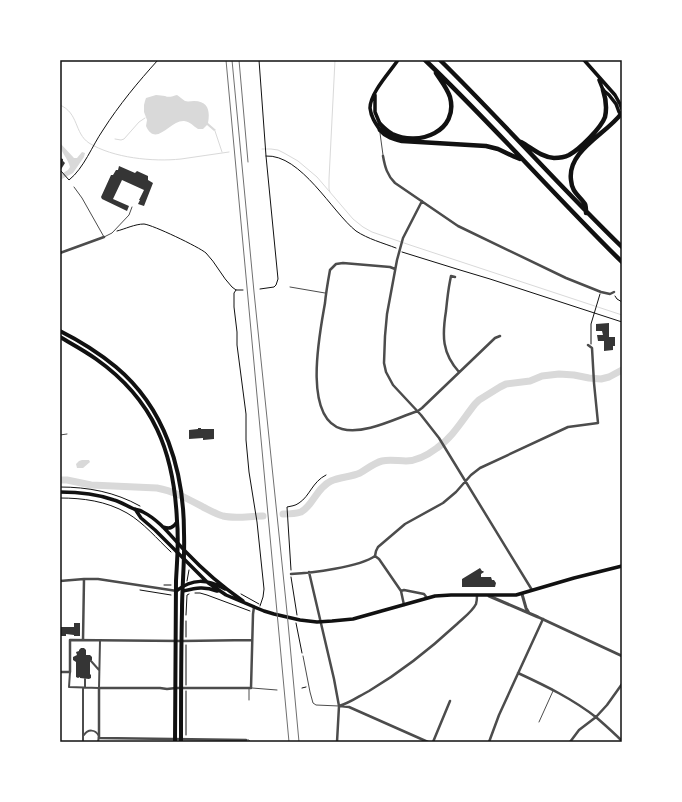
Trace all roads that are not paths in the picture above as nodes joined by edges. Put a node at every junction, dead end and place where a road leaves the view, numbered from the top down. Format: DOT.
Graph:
graph roads {
  1 [pos="398,60"];
  2 [pos="425,60"];
  3 [pos="440,60"];
  4 [pos="584,60"];
  5 [pos="432,66"];
  6 [pos="597,75"];
  7 [pos="603,90"];
  8 [pos="375,94"];
  9 [pos="622,111"];
  10 [pos="380,124"];
  11 [pos="380,130"];
  12 [pos="516,139"];
  13 [pos="383,156"];
  14 [pos="522,159"];
  15 [pos="74,187"];
  16 [pos="422,201"];
  17 [pos="132,207"];
  18 [pos="586,213"];
  19 [pos="104,237"];
  20 [pos="622,248"];
  21 [pos="60,253"];
  22 [pos="622,262"];
  23 [pos="395,269"];
  24 [pos="455,277"];
  25 [pos="290,287"];
  26 [pos="614,292"];
  27 [pos="326,293"];
  28 [pos="60,331"];
  29 [pos="500,336"];
  30 [pos="60,337"];
  31 [pos="588,345"];
  32 [pos="459,372"];
  33 [pos="418,411"];
  34 [pos="67,434"];
  35 [pos="60,435"];
  36 [pos="466,481"];
  37 [pos="60,492"];
  38 [pos="135,509"];
  39 [pos="178,522"];
  40 [pos="163,527"];
  41 [pos="177,542"];
  42 [pos="184,550"];
  43 [pos="173,552"];
  44 [pos="375,556"];
  45 [pos="184,559"];
  46 [pos="622,566"];
  47 [pos="310,572"];
  48 [pos="291,574"];
  49 [pos="84,579"];
  50 [pos="60,581"];
  51 [pos="207,582"];
  52 [pos="183,586"];
  53 [pos="532,590"];
  54 [pos="176,591"];
  55 [pos="183,591"];
  56 [pos="401,591"];
  57 [pos="220,592"];
  58 [pos="233,594"];
  59 [pos="522,594"];
  60 [pos="477,595"];
  61 [pos="487,595"];
  62 [pos="427,598"];
  63 [pos="247,604"];
  64 [pos="404,605"];
  65 [pos="257,607"];
  66 [pos="529,613"];
  67 [pos="544,619"];
  68 [pos="321,622"];
  69 [pos="83,640"];
  70 [pos="100,640"];
  71 [pos="252,640"];
  72 [pos="176,641"];
  73 [pos="182,642"];
  74 [pos="303,656"];
  75 [pos="622,656"];
  76 [pos="91,661"];
  77 [pos="99,670"];
  78 [pos="60,672"];
  79 [pos="70,672"];
  80 [pos="518,673"];
  81 [pos="85,679"];
  82 [pos="622,684"];
  83 [pos="84,688"];
  84 [pos="99,688"];
  85 [pos="176,688"];
  86 [pos="181,688"];
  87 [pos="250,688"];
  88 [pos="277,690"];
  89 [pos="554,690"];
  90 [pos="249,700"];
  91 [pos="450,701"];
  92 [pos="339,706"];
  93 [pos="596,717"];
  94 [pos="539,722"];
  95 [pos="83,738"];
  96 [pos="183,739"];
  97 [pos="175,740"];
  98 [pos="246,740"];
  99 [pos="99,741"];
  100 [pos="622,741"];
  101 [pos="84,742"];
  102 [pos="250,742"];
  103 [pos="337,742"];
  104 [pos="428,742"];
  105 [pos="433,742"];
  106 [pos="489,742"];
  107 [pos="570,742"];
  1 -- 8 [label="main road"];
  2 -- 5 [label="highway"];
  3 -- 12 [label="highway"];
  4 -- 6 [label="main road"];
  5 -- 10 [label="highway"];
  5 -- 14 [label="highway"];
  6 -- 7 [label="main road"];
  6 -- 9 [label="main road"];
  7 -- 9 [label="main road"];
  7 -- 12 [label="highway"];
  8 -- 10 [label="main road"];
  8 -- 11 [label="main road"];
  9 -- 18 [label="highway"];
  10 -- 11 [label="lane"];
  11 -- 13 [label="lane"];
  11 -- 14 [label="highway"];
  12 -- 18 [label="highway"];
  13 -- 16 [label="street"];
  14 -- 22 [label="highway"];
  15 -- 19 [label="lane"];
  16 -- 23 [label="street"];
  16 -- 26 [label="street"];
  17 -- 19 [label="lane"];
  18 -- 20 [label="highway"];
  19 -- 21 [label="street"];
  23 -- 27 [label="street"];
  23 -- 33 [label="street"];
  24 -- 32 [label="street"];
  25 -- 27 [label="lane"];
  27 -- 33 [label="street"];
  28 -- 42 [label="main road"];
  29 -- 32 [label="street"];
  30 -- 39 [label="main road"];
  31 -- 36 [label="street"];
  32 -- 33 [label="street"];
  33 -- 36 [label="street"];
  34 -- 35 [label="lane"];
  36 -- 44 [label="street"];
  36 -- 53 [label="street"];
  37 -- 38 [label="main road"];
  38 -- 40 [label="main road"];
  38 -- 43 [label="main road"];
  39 -- 40 [label="main road"];
  39 -- 41 [label="main road"];
  40 -- 41 [label="main road"];
  41 -- 42 [label="main road"];
  41 -- 43 [label="main road"];
  42 -- 45 [label="main road"];
  42 -- 58 [label="main road"];
  43 -- 45 [label="main road"];
  43 -- 54 [label="main road"];
  44 -- 47 [label="street"];
  44 -- 56 [label="street"];
  45 -- 51 [label="main road"];
  45 -- 52 [label="main road"];
  46 -- 53 [label="main road"];
  47 -- 48 [label="street"];
  47 -- 68 [label="street"];
  49 -- 50 [label="street"];
  49 -- 54 [label="street"];
  49 -- 69 [label="street"];
  51 -- 52 [label="main road"];
  51 -- 57 [label="main road"];
  51 -- 58 [label="main road"];
  52 -- 54 [label="main road"];
  52 -- 55 [label="main road"];
  53 -- 59 [label="main road"];
  54 -- 55 [label="street"];
  54 -- 72 [label="main road"];
  55 -- 57 [label="main road"];
  55 -- 73 [label="main road"];
  56 -- 62 [label="street"];
  56 -- 64 [label="street"];
  57 -- 63 [label="main road"];
  58 -- 63 [label="main road"];
  59 -- 61 [label="main road"];
  59 -- 66 [label="street"];
  60 -- 61 [label="main road"];
  60 -- 62 [label="main road"];
  60 -- 92 [label="street"];
  61 -- 66 [label="street"];
  62 -- 64 [label="main road"];
  63 -- 65 [label="main road"];
  64 -- 68 [label="main road"];
  65 -- 68 [label="main road"];
  65 -- 71 [label="street"];
  66 -- 67 [label="street"];
  67 -- 75 [label="street"];
  67 -- 80 [label="street"];
  68 -- 92 [label="street"];
  69 -- 70 [label="street"];
  69 -- 79 [label="street"];
  70 -- 72 [label="street"];
  70 -- 77 [label="street"];
  71 -- 73 [label="street"];
  71 -- 87 [label="street"];
  72 -- 73 [label="street"];
  72 -- 85 [label="main road"];
  73 -- 86 [label="main road"];
  74 -- 92 [label="lane"];
  76 -- 77 [label="street"];
  77 -- 84 [label="street"];
  78 -- 79 [label="street"];
  79 -- 83 [label="street"];
  80 -- 89 [label="street"];
  80 -- 106 [label="street"];
  81 -- 83 [label="street"];
  82 -- 93 [label="street"];
  83 -- 84 [label="street"];
  83 -- 95 [label="street"];
  84 -- 85 [label="street"];
  84 -- 99 [label="street"];
  85 -- 86 [label="street"];
  85 -- 97 [label="main road"];
  86 -- 87 [label="street"];
  86 -- 96 [label="main road"];
  87 -- 88 [label="lane"];
  87 -- 90 [label="lane"];
  89 -- 93 [label="street"];
  89 -- 94 [label="lane"];
  91 -- 105 [label="street"];
  92 -- 103 [label="street"];
  92 -- 104 [label="street"];
  93 -- 100 [label="street"];
  93 -- 107 [label="street"];
  95 -- 99 [label="street"];
  95 -- 101 [label="street"];
  96 -- 97 [label="street"];
  96 -- 98 [label="street"];
  97 -- 99 [label="street"];
  98 -- 102 [label="lane"];
}
